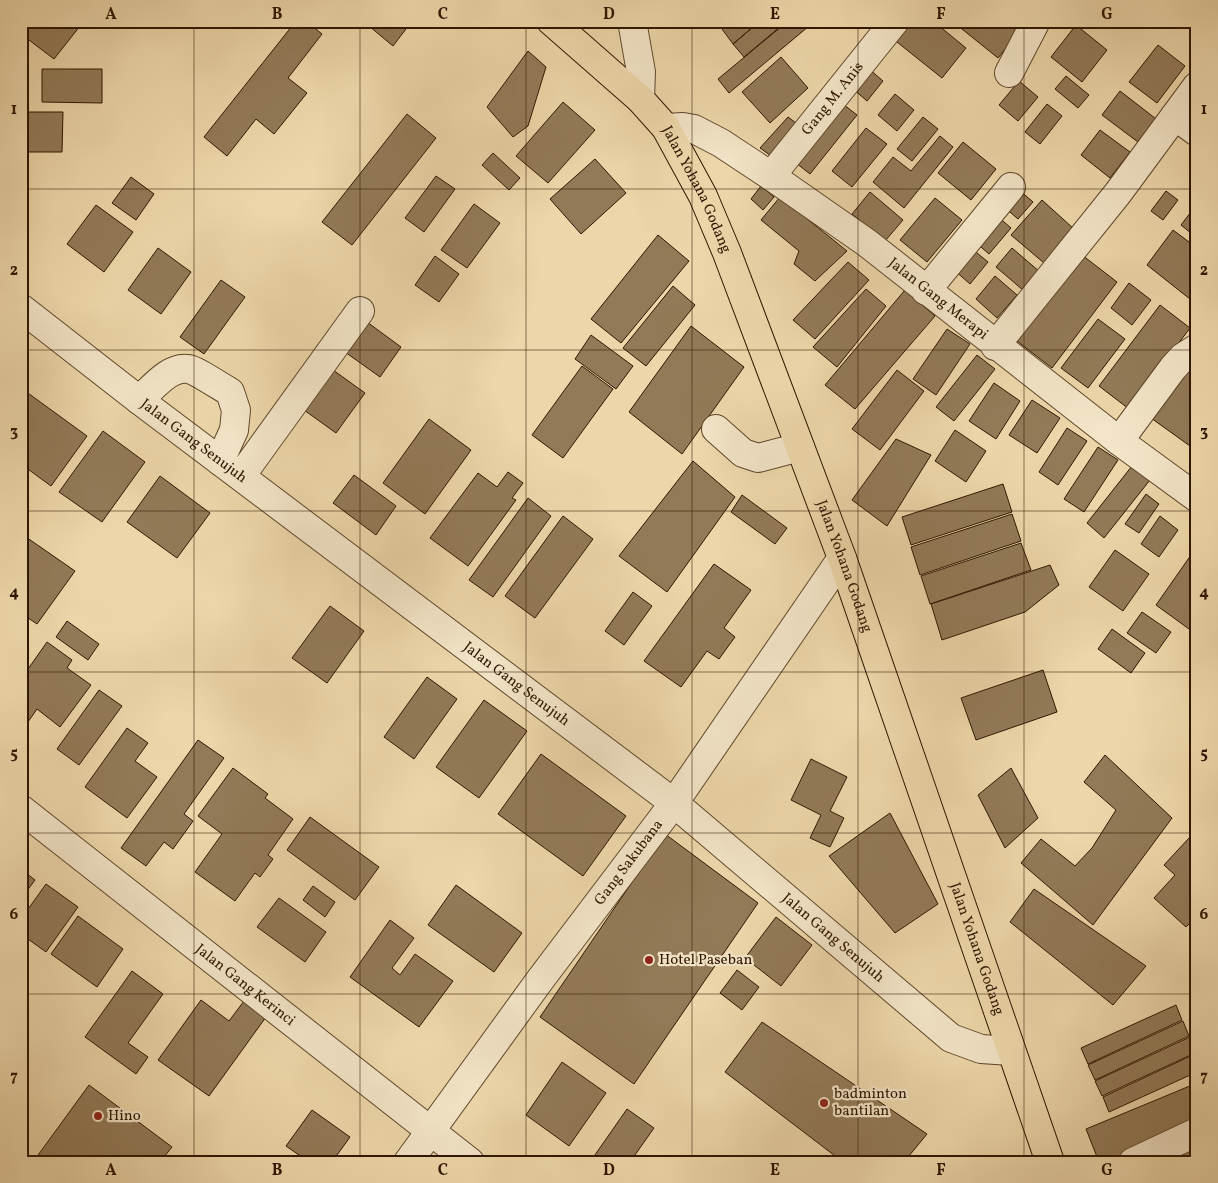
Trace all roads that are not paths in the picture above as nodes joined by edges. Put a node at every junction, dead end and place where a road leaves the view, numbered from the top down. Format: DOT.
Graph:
graph roads {
  1 [pos="551,21"];
  2 [pos="632,21"];
  3 [pos="895,21"];
  4 [pos="1036,21"];
  5 [pos="1010,73"];
  6 [pos="1197,86"];
  7 [pos="640,99"];
  8 [pos="1175,116"];
  9 [pos="666,128"];
  10 [pos="1197,132"];
  11 [pos="771,176"];
  12 [pos="1010,187"];
  13 [pos="926,291"];
  14 [pos="21,308"];
  15 [pos="360,311"];
  16 [pos="995,346"];
  17 [pos="1197,348"];
  18 [pos="140,400"];
  19 [pos="716,429"];
  20 [pos="1119,441"];
  21 [pos="800,447"];
  22 [pos="230,469"];
  23 [pos="1197,498"];
  24 [pos="842,558"];
  25 [pos="674,803"];
  26 [pos="21,809"];
  27 [pos="1011,1051"];
  28 [pos="430,1132"];
  29 [pos="1197,1132"];
  30 [pos="408,1162"];
  31 [pos="470,1162"];
  32 [pos="1050,1162"];
  33 [pos="1133,1162"];
  1 -- 7 [label="main road, Jalan Yohana Godang"];
  2 -- 7 [label="street"];
  3 -- 11 [label="street, Gang M. Anis"];
  4 -- 5 [label="street"];
  6 -- 8 [label="street"];
  7 -- 9 [label="main road, Jalan Yohana Godang"];
  8 -- 10 [label="street"];
  8 -- 16 [label="street"];
  9 -- 11 [label="street, Jalan Gang Merapi"];
  9 -- 21 [label="main road, Jalan Yohana Godang"];
  11 -- 13 [label="street, Jalan Gang Merapi"];
  12 -- 13 [label="street"];
  13 -- 16 [label="street, Jalan Gang Merapi"];
  14 -- 18 [label="street, Jalan Gang Senujuh"];
  15 -- 22 [label="street"];
  16 -- 20 [label="street, Jalan Gang Merapi"];
  17 -- 20 [label="street"];
  18 -- 22 [label="street, Jalan Gang Senujuh"];
  18 -- 22 [label="street"];
  19 -- 21 [label="street"];
  20 -- 23 [label="street, Jalan Gang Merapi"];
  21 -- 24 [label="main road, Jalan Yohana Godang"];
  22 -- 25 [label="street, Jalan Gang Senujuh"];
  24 -- 25 [label="street, Gang Sakubana"];
  24 -- 27 [label="main road, Jalan Yohana Godang"];
  25 -- 27 [label="street, Jalan Gang Senujuh"];
  25 -- 28 [label="street, Gang Sakubana"];
  26 -- 28 [label="street, Jalan Gang Kerinci"];
  27 -- 32 [label="main road, Jalan Yohana Godang"];
  28 -- 30 [label="street, Gang Sakubana"];
  28 -- 31 [label="street, Jalan Gang Kerinci"];
  29 -- 33 [label="street"];
}
